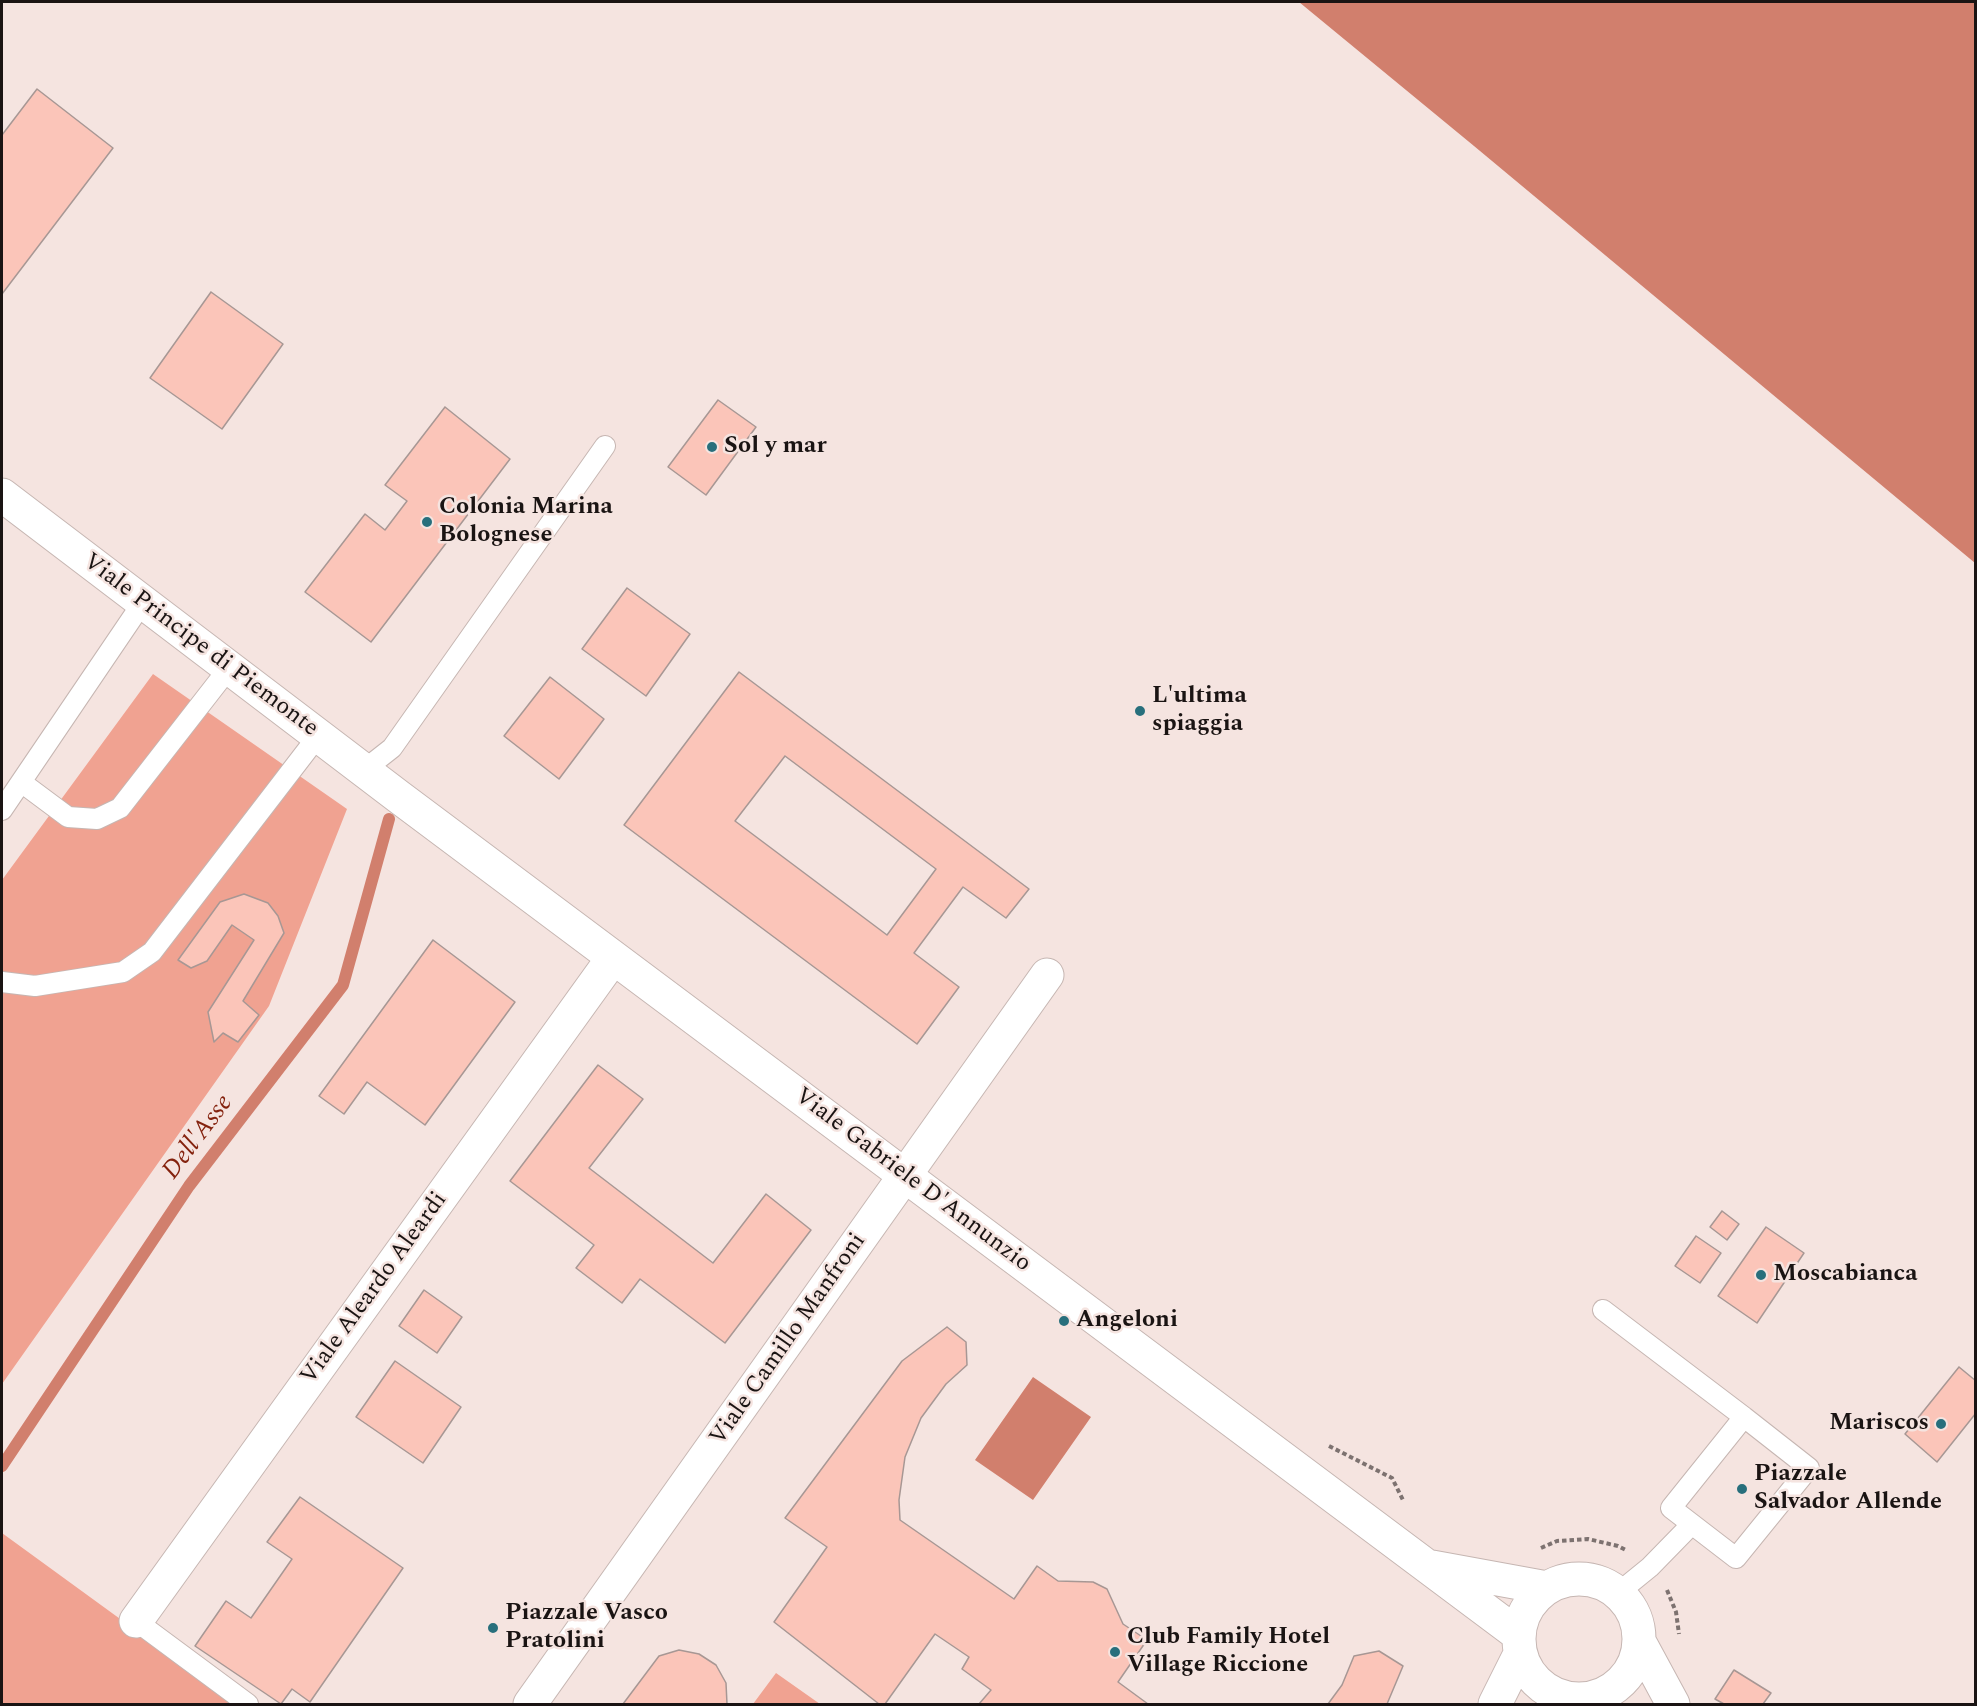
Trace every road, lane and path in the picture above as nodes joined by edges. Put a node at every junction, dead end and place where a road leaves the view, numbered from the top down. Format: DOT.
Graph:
graph roads {
  1 [pos="605,446"];
  2 [pos="2,495"];
  3 [pos="143,602"];
  4 [pos="229,668"];
  5 [pos="318,736"];
  6 [pos="364,770"];
  7 [pos="21,782"];
  8 [pos="399,797"];
  9 [pos="2,810"];
  10 [pos="613,958"];
  11 [pos="1047,975"];
  12 [pos="2,982"];
  13 [pos="906,1177"];
  14 [pos="1603,1310"];
  15 [pos="1744,1417"];
  16 [pos="1325,1445"];
  17 [pos="1406,1505"];
  18 [pos="1692,1524"];
  19 [pos="1538,1550"];
  20 [pos="1425,1566"];
  21 [pos="1650,1568"];
  22 [pos="1547,1588"];
  23 [pos="1618,1593"];
  24 [pos="136,1621"];
  25 [pos="1640,1643"];
  26 [pos="1680,1643"];
  27 [pos="1520,1644"];
  28 [pos="1585,1702"];
  29 [pos="248,1704"];
  30 [pos="530,1704"];
  31 [pos="1495,1704"];
  32 [pos="1673,1704"];
  1 -- 6 [label="lane"];
  2 -- 3 [label="street, Viale Principe di Piemonte"];
  3 -- 4 [label="street, Viale Principe di Piemonte"];
  3 -- 7 [label="lane"];
  4 -- 5 [label="street, Viale Principe di Piemonte"];
  4 -- 7 [label="lane"];
  5 -- 6 [label="street, Viale Principe di Piemonte"];
  5 -- 12 [label="lane"];
  6 -- 8 [label="street, Viale Principe di Piemonte"];
  7 -- 9 [label="lane"];
  8 -- 10 [label="street, Viale Gabriele D'Annunzio"];
  10 -- 13 [label="street, Viale Gabriele D'Annunzio"];
  10 -- 24 [label="street, Viale Aleardo Aleardi"];
  11 -- 13 [label="street, Viale Camillo Manfroni"];
  13 -- 20 [label="street, Viale Gabriele D'Annunzio"];
  13 -- 30 [label="street, Viale Camillo Manfroni"];
  14 -- 15 [label="lane"];
  15 -- 18 [label="lane"];
  15 -- 18 [label="lane"];
  16 -- 17 [label="path"];
  18 -- 21 [label="lane"];
  19 -- 21 [label="path"];
  20 -- 22 [label="street, Viale Gabriele D'Annunzio"];
  20 -- 27 [label="street, Viale Gabriele D'Annunzio"];
  21 -- 23 [label="lane"];
  21 -- 26 [label="path"];
  22 -- 23 [label="street"];
  22 -- 27 [label="street"];
  23 -- 25 [label="street"];
  24 -- 29 [label="lane"];
  25 -- 28 [label="street"];
  25 -- 32 [label="street"];
  27 -- 28 [label="street"];
  27 -- 31 [label="street"];
}
